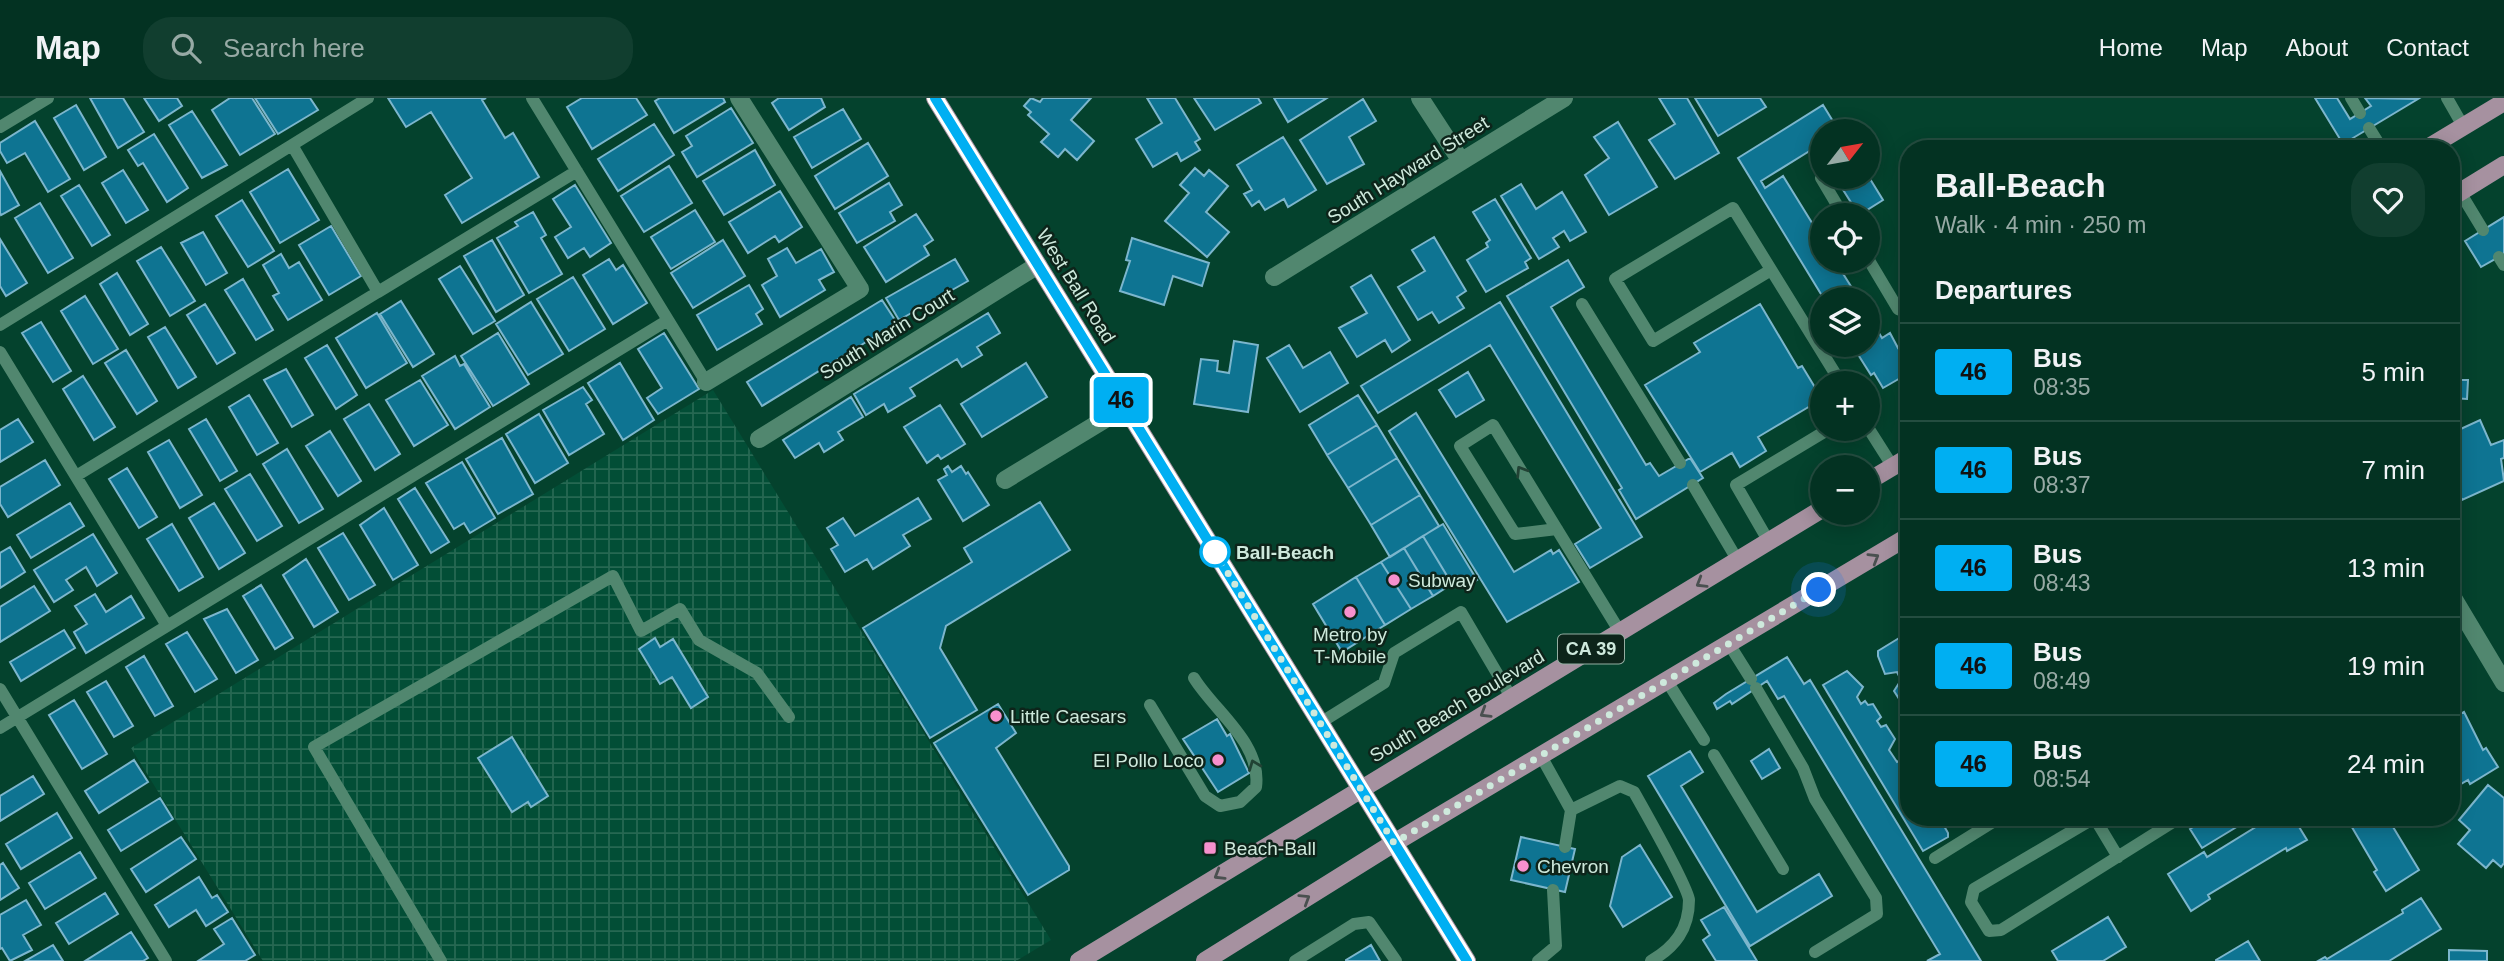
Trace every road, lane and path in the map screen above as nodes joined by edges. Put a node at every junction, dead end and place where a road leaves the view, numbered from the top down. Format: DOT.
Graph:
graph roads {
  1 [pos="48,98"];
  2 [pos="368,98"];
  3 [pos="739,98"];
  4 [pos="935,98"];
  5 [pos="1420,98"];
  6 [pos="1564,98"];
  7 [pos="2351,98"];
  8 [pos="2447,98"];
  9 [pos="536,99"];
  10 [pos="2504,102"];
  11 [pos="2360,113"];
  12 [pos="2463,126"];
  13 [pos="0,127"];
  14 [pos="2370,128"];
  15 [pos="2377,140"];
  16 [pos="2440,140"];
  17 [pos="292,145"];
  18 [pos="1461,162"];
  19 [pos="2504,165"];
  20 [pos="577,171"];
  21 [pos="2460,192"];
  22 [pos="2460,200"];
  23 [pos="2483,230"];
  24 [pos="1038,265"];
  25 [pos="1771,270"];
  26 [pos="1877,273"];
  27 [pos="1274,277"];
  28 [pos="377,292"];
  29 [pos="1582,304"];
  30 [pos="1900,310"];
  31 [pos="668,320"];
  32 [pos="0,325"];
  33 [pos="0,352"];
  34 [pos="1834,371"];
  35 [pos="706,382"];
  36 [pos="1125,407"];
  37 [pos="759,439"];
  38 [pos="1810,440"];
  39 [pos="1876,441"];
  40 [pos="1900,462"];
  41 [pos="1680,463"];
  42 [pos="1892,467"];
  43 [pos="1880,474"];
  44 [pos="76,476"];
  45 [pos="1004,480"];
  46 [pos="1693,485"];
  47 [pos="1810,516"];
  48 [pos="1557,530"];
  49 [pos="1900,541"];
  50 [pos="1769,542"];
  51 [pos="1738,561"];
  52 [pos="2460,609"];
  53 [pos="166,624"];
  54 [pos="1620,632"];
  55 [pos="1729,644"];
  56 [pos="1194,678"];
  57 [pos="1667,681"];
  58 [pos="2504,683"];
  59 [pos="0,688"];
  60 [pos="1511,697"];
  61 [pos="1150,705"];
  62 [pos="17,717"];
  63 [pos="789,717"];
  64 [pos="1320,723"];
  65 [pos="0,727"];
  66 [pos="1704,740"];
  67 [pos="1714,755"];
  68 [pos="1541,756"];
  69 [pos="1361,789"];
  70 [pos="1571,810"];
  71 [pos="1987,826"];
  72 [pos="2080,826"];
  73 [pos="2100,826"];
  74 [pos="2167,826"];
  75 [pos="1394,843"];
  76 [pos="1566,847"];
  77 [pos="2119,857"];
  78 [pos="1935,858"];
  79 [pos="1783,869"];
  80 [pos="1553,890"];
  81 [pos="1815,952"];
  82 [pos="166,961"];
  83 [pos="441,961"];
  84 [pos="1079,961"];
  85 [pos="1205,961"];
  86 [pos="1295,961"];
  87 [pos="1396,961"];
  88 [pos="1467,961"];
  89 [pos="1538,961"];
  90 [pos="1651,961"];
  1 -- 13 [label="lane"];
  2 -- 17 [label="lane"];
  3 -- 35 [label="street"];
  4 -- 24 [label="main road, West Ball Road"];
  5 -- 18 [label="street"];
  6 -- 18 [label="street, South Hayward Street"];
  7 -- 11 [label="lane"];
  8 -- 12 [label="lane"];
  9 -- 20 [label="lane"];
  10 -- 12 [label="main road"];
  12 -- 16 [label="main road"];
  14 -- 15 [label="lane"];
  17 -- 28 [label="lane"];
  17 -- 32 [label="lane"];
  18 -- 27 [label="street, South Hayward Street"];
  19 -- 21 [label="main road"];
  20 -- 28 [label="lane"];
  20 -- 31 [label="lane"];
  22 -- 23 [label="lane"];
  24 -- 36 [label="main road, West Ball Road"];
  24 -- 37 [label="street, South Marin Court"];
  25 -- 25 [label="lane"];
  25 -- 34 [label="lane"];
  26 -- 30 [label="lane"];
  28 -- 44 [label="lane"];
  29 -- 41 [label="lane"];
  31 -- 35 [label="lane"];
  31 -- 53 [label="lane"];
  33 -- 44 [label="lane"];
  36 -- 45 [label="street"];
  36 -- 64 [label="main road, West Ball Road"];
  38 -- 50 [label="lane"];
  39 -- 42 [label="lane"];
  40 -- 42 [label="main road"];
  42 -- 43 [label="main road"];
  44 -- 53 [label="lane"];
  46 -- 51 [label="lane"];
  47 -- 50 [label="main road, South Beach Boulevard / CA 39"];
  48 -- 48 [label="lane, one-way"];
  48 -- 54 [label="lane"];
  55 -- 49 [label="main road, one-way"];
  50 -- 51 [label="main road, South Beach Boulevard / CA 39"];
  51 -- 54 [label="main road, South Beach Boulevard / CA 39, one-way"];
  52 -- 58 [label="street"];
  53 -- 62 [label="lane"];
  54 -- 60 [label="main road, South Beach Boulevard / CA 39"];
  55 -- 57 [label="main road"];
  55 -- 81 [label="lane"];
  61 -- 56 [label="lane, one-way"];
  57 -- 66 [label="lane"];
  57 -- 68 [label="main road"];
  59 -- 62 [label="lane"];
  60 -- 64 [label="lane"];
  60 -- 69 [label="main road, South Beach Boulevard / CA 39, one-way"];
  62 -- 65 [label="lane"];
  62 -- 82 [label="lane"];
  63 -- 83 [label="lane"];
  64 -- 69 [label="main road, West Ball Road"];
  67 -- 79 [label="lane"];
  68 -- 70 [label="lane"];
  68 -- 75 [label="main road"];
  69 -- 75 [label="main road, West Ball Road"];
  69 -- 84 [label="main road, South Beach Boulevard / CA 39, one-way"];
  70 -- 76 [label="lane"];
  70 -- 90 [label="lane"];
  71 -- 78 [label="lane"];
  72 -- 77 [label="lane"];
  73 -- 77 [label="lane"];
  74 -- 77 [label="lane"];
  85 -- 75 [label="main road, one-way"];
  75 -- 88 [label="main road, West Ball Road"];
  80 -- 89 [label="lane"];
  86 -- 87 [label="lane"];
}
